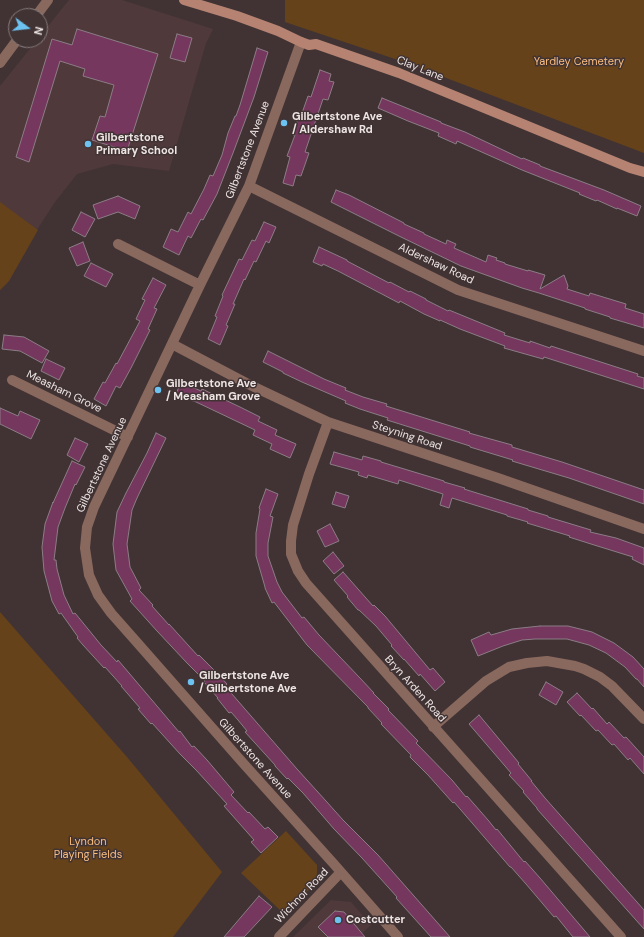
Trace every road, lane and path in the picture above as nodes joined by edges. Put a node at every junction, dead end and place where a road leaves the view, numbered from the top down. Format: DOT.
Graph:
graph roads {
  1 [pos="184,0"];
  2 [pos="301,42"];
  3 [pos="12,48"];
  4 [pos="0,63"];
  5 [pos="644,172"];
  6 [pos="249,186"];
  7 [pos="118,244"];
  8 [pos="200,285"];
  9 [pos="172,344"];
  10 [pos="644,351"];
  11 [pos="12,380"];
  12 [pos="328,422"];
  13 [pos="128,437"];
  14 [pos="644,529"];
  15 [pos="644,719"];
  16 [pos="433,727"];
  17 [pos="341,872"];
  18 [pos="279,937"];
  19 [pos="398,937"];
  20 [pos="621,937"];
  1 -- 2 [label="street, Clay Lane"];
  2 -- 5 [label="street, Clay Lane"];
  2 -- 6 [label="street, Gilbertstone Avenue"];
  3 -- 4 [label="street"];
  6 -- 8 [label="street, Gilbertstone Avenue"];
  6 -- 10 [label="street, Aldershaw Road"];
  7 -- 8 [label="street"];
  8 -- 9 [label="street, Gilbertstone Avenue"];
  9 -- 12 [label="street, Steyning Road"];
  9 -- 13 [label="street, Gilbertstone Avenue"];
  11 -- 13 [label="street, Measham Grove"];
  12 -- 14 [label="street, Steyning Road"];
  12 -- 16 [label="street, Bryn Arden Road"];
  13 -- 17 [label="street, Gilbertstone Avenue"];
  15 -- 16 [label="street"];
  16 -- 20 [label="street, Bryn Arden Road"];
  17 -- 18 [label="street, Wichnor Road"];
  17 -- 19 [label="street, Gilbertstone Avenue"];
}
